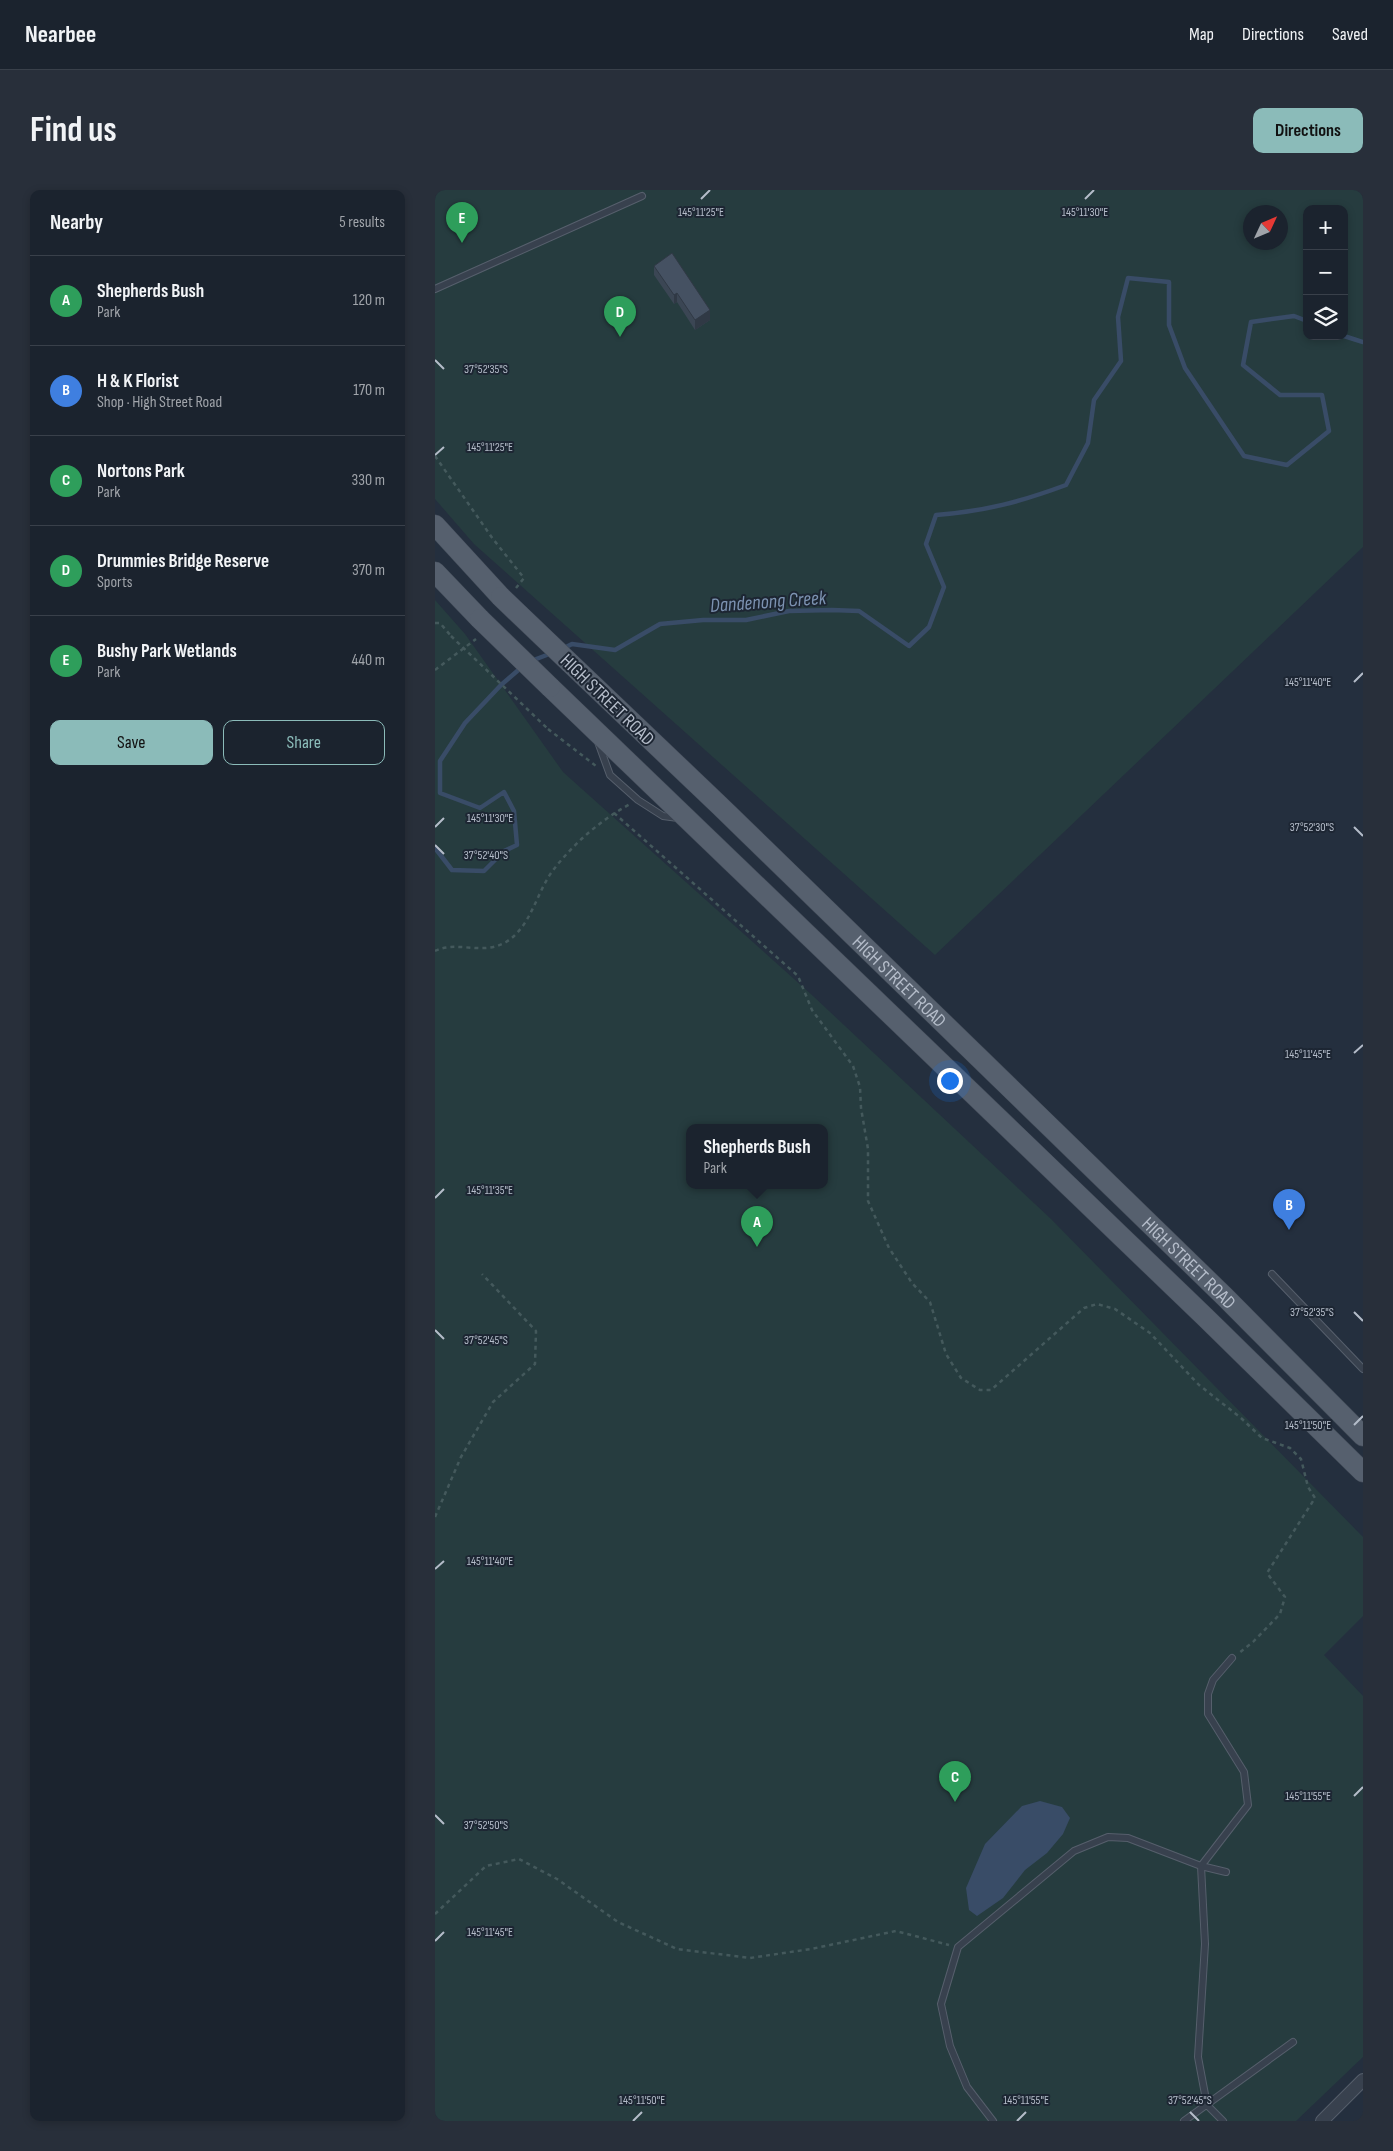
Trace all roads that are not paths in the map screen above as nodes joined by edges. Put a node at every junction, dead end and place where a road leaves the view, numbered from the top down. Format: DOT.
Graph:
graph roads {
  1 [pos="642,196"];
  2 [pos="435,289"];
  3 [pos="435,526"];
  4 [pos="435,572"];
  5 [pos="592,727"];
  6 [pos="687,819"];
  7 [pos="1273,1274"];
  8 [pos="1225,1297"];
  9 [pos="1205,1317"];
  10 [pos="1363,1369"];
  11 [pos="1363,1436"];
  12 [pos="1363,1472"];
  13 [pos="1232,1658"];
  14 [pos="1201,1866"];
  15 [pos="1226,1872"];
  16 [pos="1293,2042"];
  17 [pos="1363,2080"];
  18 [pos="1207,2105"];
  19 [pos="993,2121"];
  20 [pos="1184,2121"];
  21 [pos="1223,2121"];
  22 [pos="1322,2121"];
  1 -- 2 [label="lane"];
  3 -- 8 [label="main road, HIGH STREET ROAD, bridge"];
  4 -- 5 [label="main road, HIGH STREET ROAD, bridge"];
  5 -- 6 [label="main road, HIGH STREET ROAD"];
  5 -- 6 [label="lane"];
  6 -- 9 [label="main road, HIGH STREET ROAD"];
  7 -- 10 [label="lane"];
  8 -- 9 [label="main road"];
  8 -- 11 [label="main road, HIGH STREET ROAD"];
  9 -- 12 [label="main road, HIGH STREET ROAD"];
  13 -- 14 [label="lane"];
  14 -- 15 [label="lane"];
  14 -- 18 [label="lane"];
  14 -- 19 [label="lane"];
  16 -- 18 [label="lane"];
  17 -- 22 [label="street"];
  18 -- 20 [label="lane"];
  18 -- 21 [label="lane"];
}
